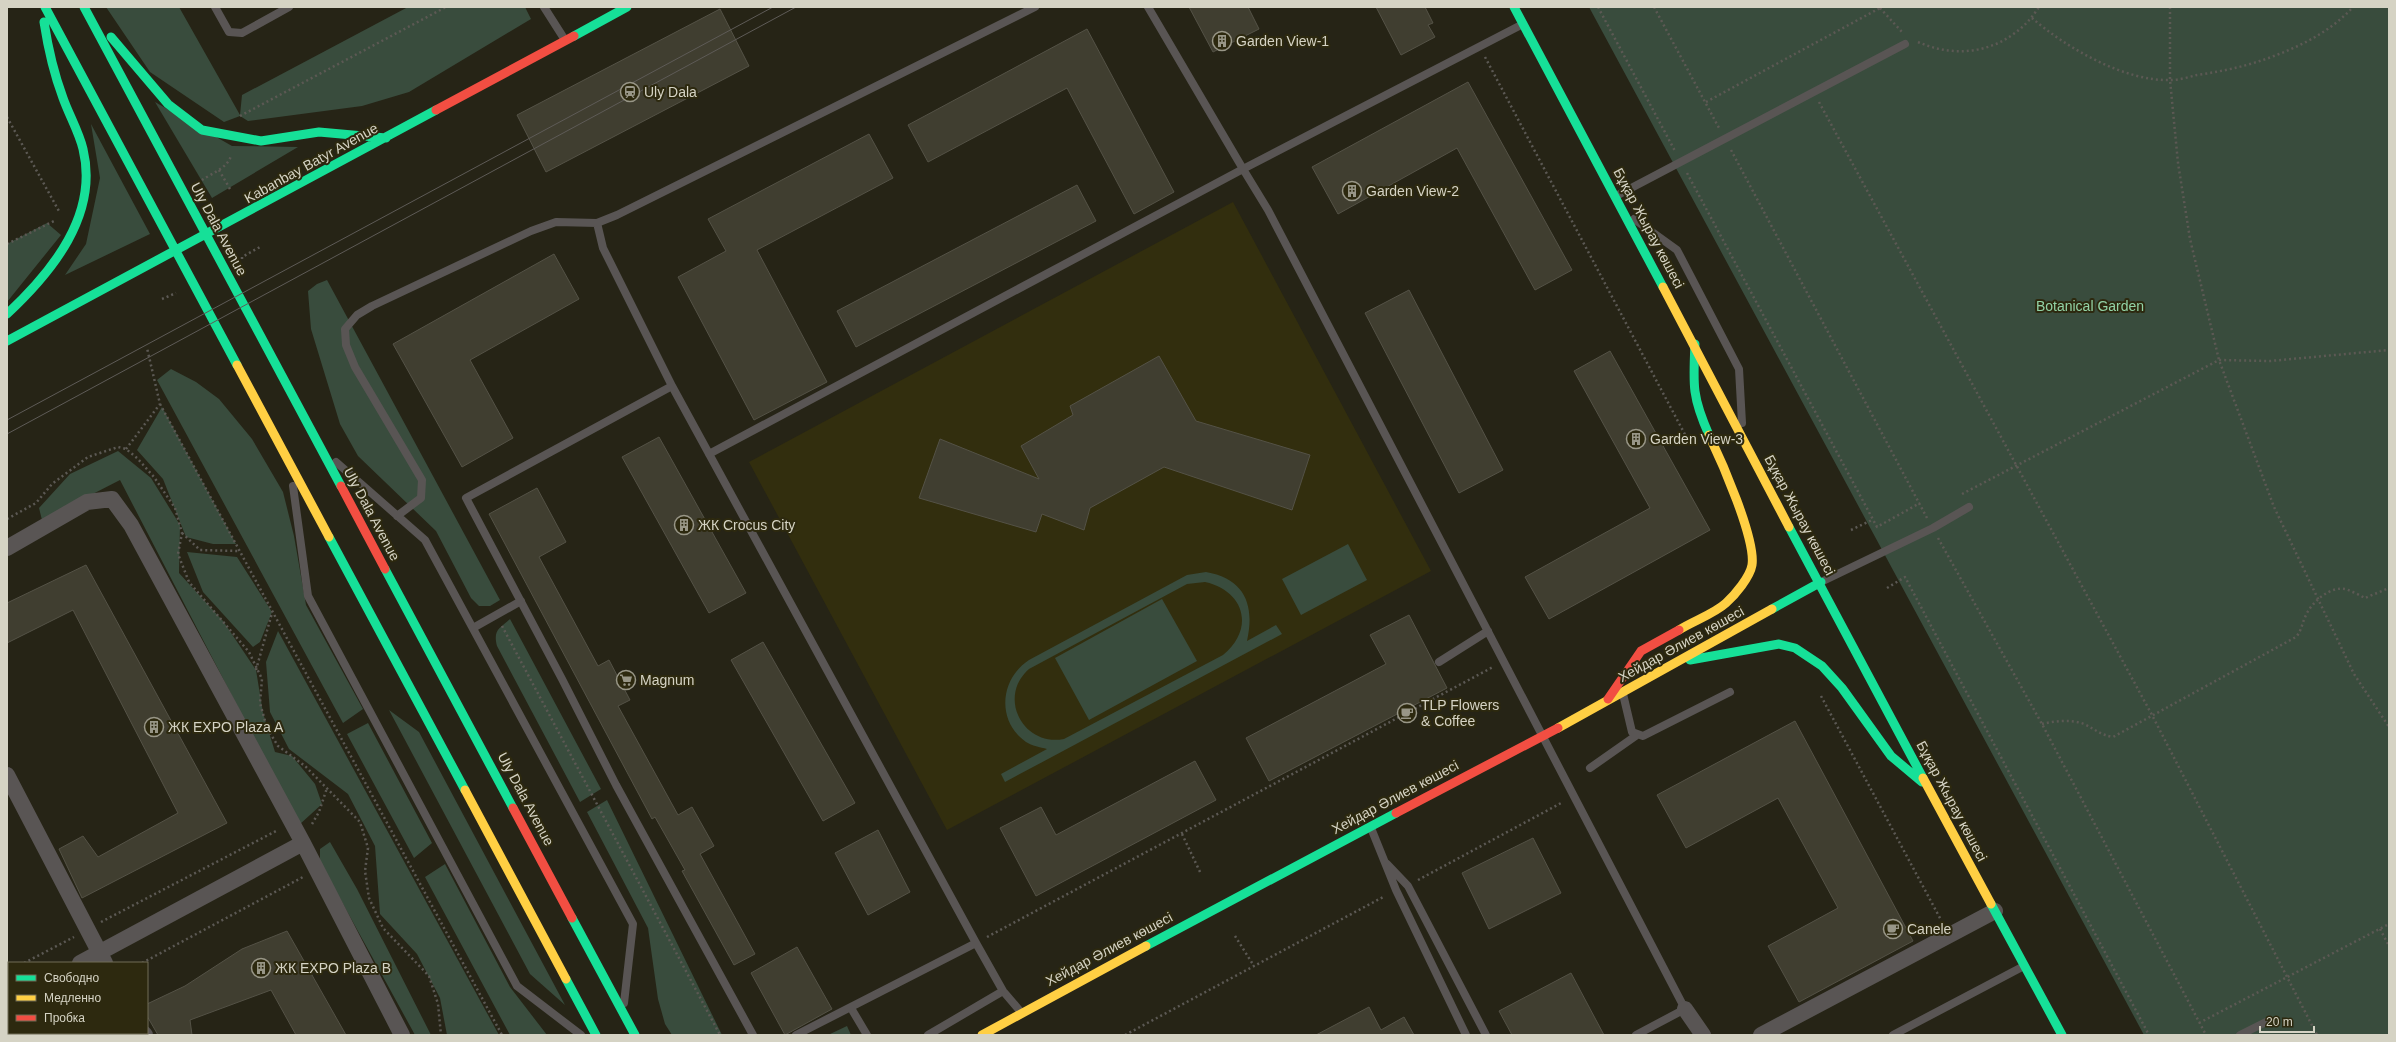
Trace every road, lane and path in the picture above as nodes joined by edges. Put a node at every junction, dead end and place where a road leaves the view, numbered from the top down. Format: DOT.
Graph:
graph roads {
  1 [pos="44,7"];
  2 [pos="84,7"];
  3 [pos="87,7"];
  4 [pos="215,7"];
  5 [pos="289,7"];
  6 [pos="446,7"];
  7 [pos="544,7"];
  8 [pos="627,7"];
  9 [pos="1148,7"];
  10 [pos="1514,7"];
  11 [pos="1598,7"];
  12 [pos="2039,7"];
  13 [pos="2170,7"];
  14 [pos="2352,7"];
  15 [pos="1032,8"];
  16 [pos="1880,8"];
  17 [pos="2032,18"];
  18 [pos="1523,24"];
  19 [pos="1906,35"];
  20 [pos="565,41"];
  21 [pos="1915,41"];
  22 [pos="1905,44"];
  23 [pos="1480,46"];
  24 [pos="2170,80"];
  25 [pos="1814,93"];
  26 [pos="1706,102"];
  27 [pos="240,116"];
  28 [pos="7,117"];
  29 [pos="386,138"];
  30 [pos="231,153"];
  31 [pos="1681,162"];
  32 [pos="1243,169"];
  33 [pos="219,170"];
  34 [pos="202,180"];
  35 [pos="230,189"];
  36 [pos="1616,196"];
  37 [pos="1625,212"];
  38 [pos="63,217"];
  39 [pos="47,222"];
  40 [pos="596,223"];
  41 [pos="207,235"];
  42 [pos="7,244"];
  43 [pos="260,247"];
  44 [pos="176,252"];
  45 [pos="242,263"];
  46 [pos="181,297"];
  47 [pos="162,299"];
  48 [pos="7,314"];
  49 [pos="7,341"];
  50 [pos="1695,343"];
  51 [pos="147,348"];
  52 [pos="2388,349"];
  53 [pos="2220,360"];
  54 [pos="672,386"];
  55 [pos="160,404"];
  56 [pos="1743,435"];
  57 [pos="1692,447"];
  58 [pos="126,449"];
  59 [pos="321,449"];
  60 [pos="709,454"];
  61 [pos="291,466"];
  62 [pos="2016,466"];
  63 [pos="1962,494"];
  64 [pos="1920,503"];
  65 [pos="1969,507"];
  66 [pos="397,516"];
  67 [pos="7,519"];
  68 [pos="1872,520"];
  69 [pos="1851,530"];
  70 [pos="182,533"];
  71 [pos="7,548"];
  72 [pos="240,550"];
  73 [pos="1821,582"];
  74 [pos="1887,588"];
  75 [pos="2389,588"];
  76 [pos="2317,600"];
  77 [pos="521,601"];
  78 [pos="272,612"];
  79 [pos="496,615"];
  80 [pos="473,628"];
  81 [pos="1488,631"];
  82 [pos="1679,661"];
  83 [pos="1440,662"];
  84 [pos="1504,662"];
  85 [pos="256,670"];
  86 [pos="1818,690"];
  87 [pos="1730,692"];
  88 [pos="1623,693"];
  89 [pos="1605,703"];
  90 [pos="2152,715"];
  91 [pos="2042,724"];
  92 [pos="2389,727"];
  93 [pos="1542,735"];
  94 [pos="1637,735"];
  95 [pos="1590,768"];
  96 [pos="7,775"];
  97 [pos="327,788"];
  98 [pos="1930,790"];
  99 [pos="1574,796"];
  100 [pos="294,826"];
  101 [pos="1371,826"];
  102 [pos="1182,834"];
  103 [pos="304,843"];
  104 [pos="1382,859"];
  105 [pos="317,869"];
  106 [pos="1201,874"];
  107 [pos="1408,886"];
  108 [pos="1396,890"];
  109 [pos="1995,911"];
  110 [pos="2389,924"];
  111 [pos="2380,929"];
  112 [pos="87,930"];
  113 [pos="1949,935"];
  114 [pos="1235,936"];
  115 [pos="976,943"];
  116 [pos="2389,946"];
  117 [pos="102,957"];
  118 [pos="26,962"];
  119 [pos="84,962"];
  120 [pos="144,962"];
  121 [pos="1254,966"];
  122 [pos="2024,966"];
  123 [pos="2287,979"];
  124 [pos="1003,991"];
  125 [pos="851,1008"];
  126 [pos="1685,1009"];
  127 [pos="623,1010"];
  128 [pos="1020,1012"];
  129 [pos="2266,1022"];
  130 [pos="2199,1023"];
  131 [pos="402,1035"];
  132 [pos="441,1035"];
  133 [pos="502,1035"];
  134 [pos="581,1035"];
  135 [pos="596,1035"];
  136 [pos="635,1035"];
  137 [pos="720,1035"];
  138 [pos="753,1035"];
  139 [pos="796,1035"];
  140 [pos="867,1035"];
  141 [pos="928,1035"];
  142 [pos="982,1035"];
  143 [pos="1125,1035"];
  144 [pos="1466,1035"];
  145 [pos="1486,1035"];
  146 [pos="1636,1035"];
  147 [pos="1703,1035"];
  148 [pos="1761,1035"];
  149 [pos="1893,1035"];
  150 [pos="2062,1035"];
  151 [pos="2149,1035"];
  152 [pos="2240,1035"];
  153 [pos="2317,1035"];
  1 -- 44 [label="main road"];
  1 -- 48 [label="main road"];
  2 -- 41 [label="main road, Uly Dala Avenue"];
  3 -- 29 [label="main road"];
  4 -- 5 [label="lane"];
  6 -- 27 [label="path"];
  7 -- 20 [label="lane"];
  8 -- 20 [label="main road, Kabanbay Batyr Avenue"];
  9 -- 32 [label="lane"];
  10 -- 18 [label="main road, Бұқар Жырау көшесі"];
  11 -- 31 [label="path"];
  12 -- 17 [label="path"];
  13 -- 24 [label="path"];
  14 -- 24 [label="path"];
  15 -- 40 [label="lane"];
  16 -- 19 [label="path"];
  16 -- 26 [label="path"];
  17 -- 21 [label="path"];
  17 -- 24 [label="path"];
  18 -- 23 [label="lane"];
  18 -- 36 [label="main road, Бұқар Жырау көшесі"];
  20 -- 29 [label="main road, Kabanbay Batyr Avenue"];
  22 -- 25 [label="lane"];
  23 -- 32 [label="lane"];
  23 -- 57 [label="path"];
  24 -- 53 [label="path"];
  25 -- 31 [label="lane"];
  25 -- 62 [label="path"];
  28 -- 38 [label="path"];
  29 -- 41 [label="main road, Kabanbay Batyr Avenue"];
  30 -- 33 [label="path"];
  31 -- 36 [label="lane"];
  31 -- 68 [label="path"];
  32 -- 60 [label="lane"];
  32 -- 81 [label="lane"];
  33 -- 34 [label="path"];
  33 -- 35 [label="path"];
  36 -- 37 [label="main road, Бұқар Жырау көшесі"];
  37 -- 50 [label="main road, Бұқар Жырау көшесі"];
  37 -- 56 [label="lane"];
  39 -- 42 [label="path"];
  40 -- 54 [label="lane"];
  40 -- 66 [label="lane"];
  41 -- 44 [label="main road, Kabanbay Batyr Avenue"];
  41 -- 59 [label="main road, Uly Dala Avenue"];
  43 -- 45 [label="path"];
  44 -- 49 [label="main road, Kabanbay Batyr Avenue"];
  44 -- 61 [label="main road"];
  46 -- 47 [label="path"];
  50 -- 56 [label="main road, Бұқар Жырау көшесі"];
  50 -- 89 [label="main road"];
  51 -- 55 [label="path"];
  52 -- 53 [label="path"];
  53 -- 62 [label="path"];
  53 -- 76 [label="path"];
  54 -- 60 [label="lane"];
  54 -- 77 [label="lane"];
  55 -- 58 [label="path"];
  55 -- 72 [label="path"];
  56 -- 73 [label="main road, Бұқар Жырау көшесі"];
  58 -- 67 [label="path"];
  58 -- 70 [label="path"];
  59 -- 66 [label="lane"];
  59 -- 127 [label="main road, Uly Dala Avenue"];
  60 -- 115 [label="lane"];
  61 -- 134 [label="lane"];
  61 -- 135 [label="main road"];
  62 -- 63 [label="path"];
  62 -- 90 [label="path"];
  64 -- 68 [label="path"];
  65 -- 73 [label="lane"];
  66 -- 80 [label="lane"];
  68 -- 69 [label="path"];
  70 -- 72 [label="path"];
  70 -- 85 [label="path"];
  71 -- 100 [label="street"];
  72 -- 78 [label="path"];
  73 -- 82 [label="main road, Хейдар Әлиев көшесі"];
  73 -- 98 [label="main road, Бұқар Жырау көшесі"];
  74 -- 151 [label="path"];
  75 -- 76 [label="path"];
  76 -- 90 [label="path"];
  76 -- 92 [label="path"];
  77 -- 79 [label="lane"];
  77 -- 138 [label="lane"];
  78 -- 85 [label="path"];
  78 -- 133 [label="path"];
  79 -- 80 [label="lane"];
  79 -- 137 [label="path"];
  80 -- 127 [label="lane"];
  81 -- 83 [label="lane"];
  81 -- 84 [label="lane"];
  82 -- 88 [label="main road, Хейдар Әлиев көшесі"];
  82 -- 98 [label="main road"];
  84 -- 93 [label="lane"];
  84 -- 102 [label="path"];
  85 -- 97 [label="path"];
  86 -- 113 [label="path"];
  87 -- 94 [label="lane"];
  88 -- 89 [label="main road, Хейдар Әлиев көшесі"];
  88 -- 94 [label="lane"];
  89 -- 93 [label="main road, Хейдар Әлиев көшесі"];
  90 -- 91 [label="path"];
  90 -- 123 [label="path"];
  93 -- 99 [label="lane"];
  93 -- 101 [label="main road, Хейдар Әлиев көшесі"];
  94 -- 95 [label="lane"];
  96 -- 112 [label="street"];
  97 -- 100 [label="path"];
  97 -- 132 [label="path"];
  98 -- 109 [label="main road, Бұқар Жырау көшесі"];
  99 -- 107 [label="path"];
  99 -- 126 [label="lane"];
  100 -- 103 [label="street"];
  100 -- 112 [label="path"];
  101 -- 104 [label="lane"];
  101 -- 128 [label="main road, Хейдар Әлиев көшесі"];
  102 -- 106 [label="path"];
  102 -- 115 [label="path"];
  103 -- 105 [label="street"];
  103 -- 117 [label="street"];
  104 -- 107 [label="lane"];
  104 -- 108 [label="lane"];
  105 -- 120 [label="path"];
  105 -- 131 [label="street"];
  107 -- 145 [label="lane"];
  108 -- 121 [label="path"];
  108 -- 144 [label="lane"];
  109 -- 113 [label="street"];
  109 -- 122 [label="main road, Бұқар Жырау көшесі"];
  110 -- 111 [label="path"];
  111 -- 116 [label="path"];
  111 -- 123 [label="path"];
  112 -- 117 [label="street"];
  112 -- 118 [label="path"];
  113 -- 148 [label="street"];
  114 -- 121 [label="path"];
  115 -- 124 [label="lane"];
  115 -- 125 [label="lane"];
  117 -- 119 [label="street"];
  121 -- 143 [label="path"];
  122 -- 149 [label="lane"];
  122 -- 150 [label="main road, Бұқар Жырау көшесі"];
  123 -- 130 [label="path"];
  123 -- 153 [label="path"];
  124 -- 128 [label="lane"];
  124 -- 141 [label="lane"];
  125 -- 139 [label="lane"];
  125 -- 140 [label="lane"];
  126 -- 146 [label="lane"];
  126 -- 147 [label="street"];
  127 -- 136 [label="main road, Uly Dala Avenue"];
  128 -- 142 [label="main road, Хейдар Әлиев көшесі"];
  129 -- 152 [label="lane"];
}
